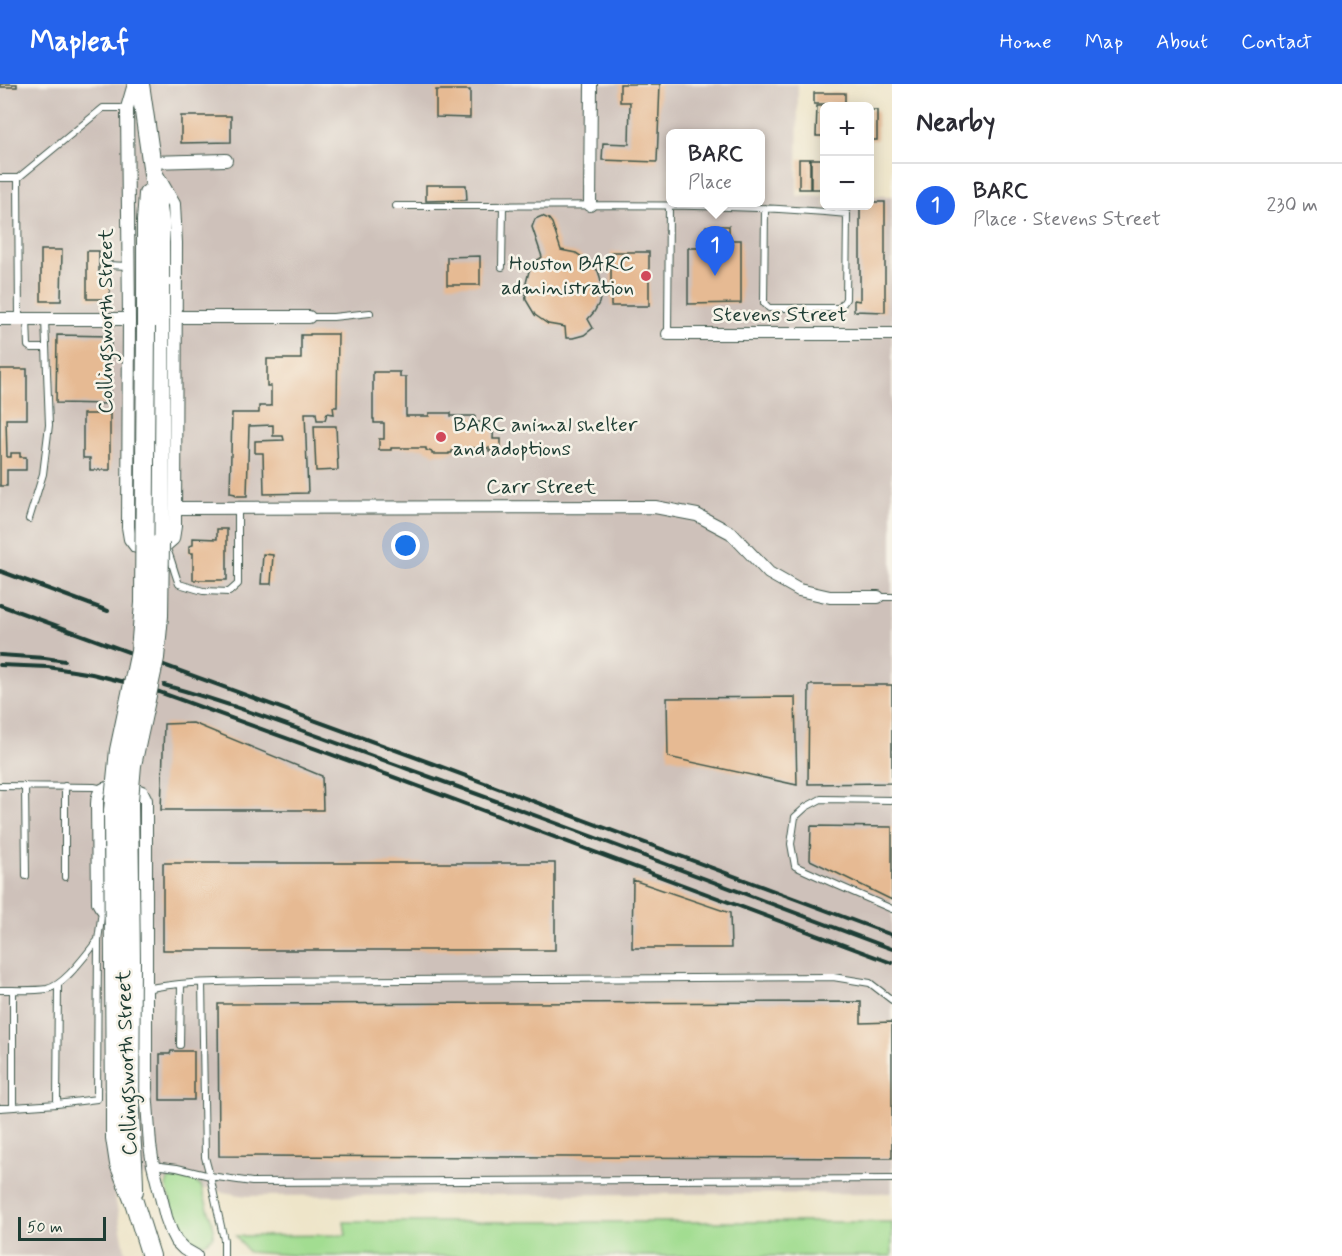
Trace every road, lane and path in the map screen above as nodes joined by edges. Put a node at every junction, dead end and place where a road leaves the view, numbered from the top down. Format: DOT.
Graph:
graph roads {
  1 [pos="134,84"];
  2 [pos="140,84"];
  3 [pos="591,84"];
  4 [pos="127,108"];
  5 [pos="226,160"];
  6 [pos="150,162"];
  7 [pos="0,178"];
  8 [pos="18,178"];
  9 [pos="590,205"];
  10 [pos="396,206"];
  11 [pos="503,206"];
  12 [pos="666,206"];
  13 [pos="669,207"];
  14 [pos="717,207"];
  15 [pos="765,208"];
  16 [pos="107,265"];
  17 [pos="129,266"];
  18 [pos="502,267"];
  19 [pos="370,313"];
  20 [pos="309,317"];
  21 [pos="0,319"];
  22 [pos="23,319"];
  23 [pos="45,319"];
  24 [pos="153,322"];
  25 [pos="668,334"];
  26 [pos="892,334"];
  27 [pos="46,348"];
  28 [pos="175,508"];
  29 [pos="238,508"];
  30 [pos="29,519"];
  31 [pos="165,546"];
  32 [pos="878,597"];
  33 [pos="892,597"];
  34 [pos="0,786"];
  35 [pos="25,786"];
  36 [pos="65,786"];
  37 [pos="103,789"];
  38 [pos="892,800"];
  39 [pos="26,876"];
  40 [pos="65,877"];
  41 [pos="892,909"];
  42 [pos="102,911"];
  43 [pos="146,925"];
  44 [pos="98,940"];
  45 [pos="202,983"];
  46 [pos="58,985"];
  47 [pos="181,985"];
  48 [pos="146,989"];
  49 [pos="0,990"];
  50 [pos="13,990"];
  51 [pos="892,1000"];
  52 [pos="180,1045"];
  53 [pos="57,1104"];
  54 [pos="14,1107"];
  55 [pos="0,1108"];
  56 [pos="153,1165"];
  57 [pos="210,1176"];
  58 [pos="892,1179"];
  59 [pos="151,1256"];
  60 [pos="196,1256"];
  61 [pos="224,1256"];
  1 -- 4 [label="street, Collingsworth Street"];
  2 -- 6 [label="main road, Collingsworth Street"];
  3 -- 9 [label="street"];
  4 -- 8 [label="lane"];
  4 -- 17 [label="street, Collingsworth Street"];
  5 -- 6 [label="street"];
  6 -- 24 [label="main road, Collingsworth Street"];
  6 -- 24 [label="street, Collingsworth Street"];
  7 -- 8 [label="lane"];
  8 -- 22 [label="lane"];
  9 -- 11 [label="lane"];
  9 -- 12 [label="lane"];
  10 -- 11 [label="lane"];
  11 -- 18 [label="lane"];
  13 -- 25 [label="lane"];
  14 -- 15 [label="lane"];
  15 -- 15 [label="lane"];
  16 -- 17 [label="lane"];
  17 -- 24 [label="street, Collingsworth Street"];
  19 -- 20 [label="lane"];
  20 -- 24 [label="street"];
  21 -- 22 [label="street"];
  22 -- 23 [label="street"];
  22 -- 27 [label="lane"];
  23 -- 24 [label="street"];
  23 -- 27 [label="lane"];
  24 -- 28 [label="street, Collingsworth Street"];
  24 -- 31 [label="street, Collingsworth Street"];
  24 -- 59 [label="main road, Collingsworth Street, bridge"];
  25 -- 26 [label="street, Stevens Street"];
  27 -- 30 [label="lane"];
  28 -- 29 [label="street, Carr Street"];
  28 -- 31 [label="street, Collingsworth Street"];
  29 -- 31 [label="lane"];
  29 -- 32 [label="street, Carr Street"];
  32 -- 33 [label="lane"];
  34 -- 35 [label="lane"];
  35 -- 36 [label="lane"];
  35 -- 39 [label="lane"];
  36 -- 37 [label="lane"];
  36 -- 40 [label="lane"];
  37 -- 42 [label="street"];
  37 -- 43 [label="street, Collingsworth Street"];
  38 -- 41 [label="lane"];
  42 -- 43 [label="street"];
  42 -- 44 [label="lane"];
  43 -- 48 [label="street, Collingsworth Street"];
  44 -- 46 [label="lane"];
  44 -- 53 [label="lane"];
  45 -- 47 [label="lane"];
  45 -- 51 [label="lane"];
  45 -- 57 [label="lane"];
  46 -- 50 [label="lane"];
  46 -- 53 [label="lane"];
  47 -- 48 [label="lane"];
  47 -- 52 [label="lane"];
  48 -- 56 [label="street, Collingsworth Street"];
  49 -- 50 [label="lane"];
  50 -- 54 [label="lane"];
  53 -- 54 [label="lane"];
  54 -- 55 [label="lane"];
  56 -- 57 [label="lane"];
  56 -- 60 [label="street, Collingsworth Street"];
  57 -- 58 [label="lane"];
  57 -- 61 [label="lane"];
}
